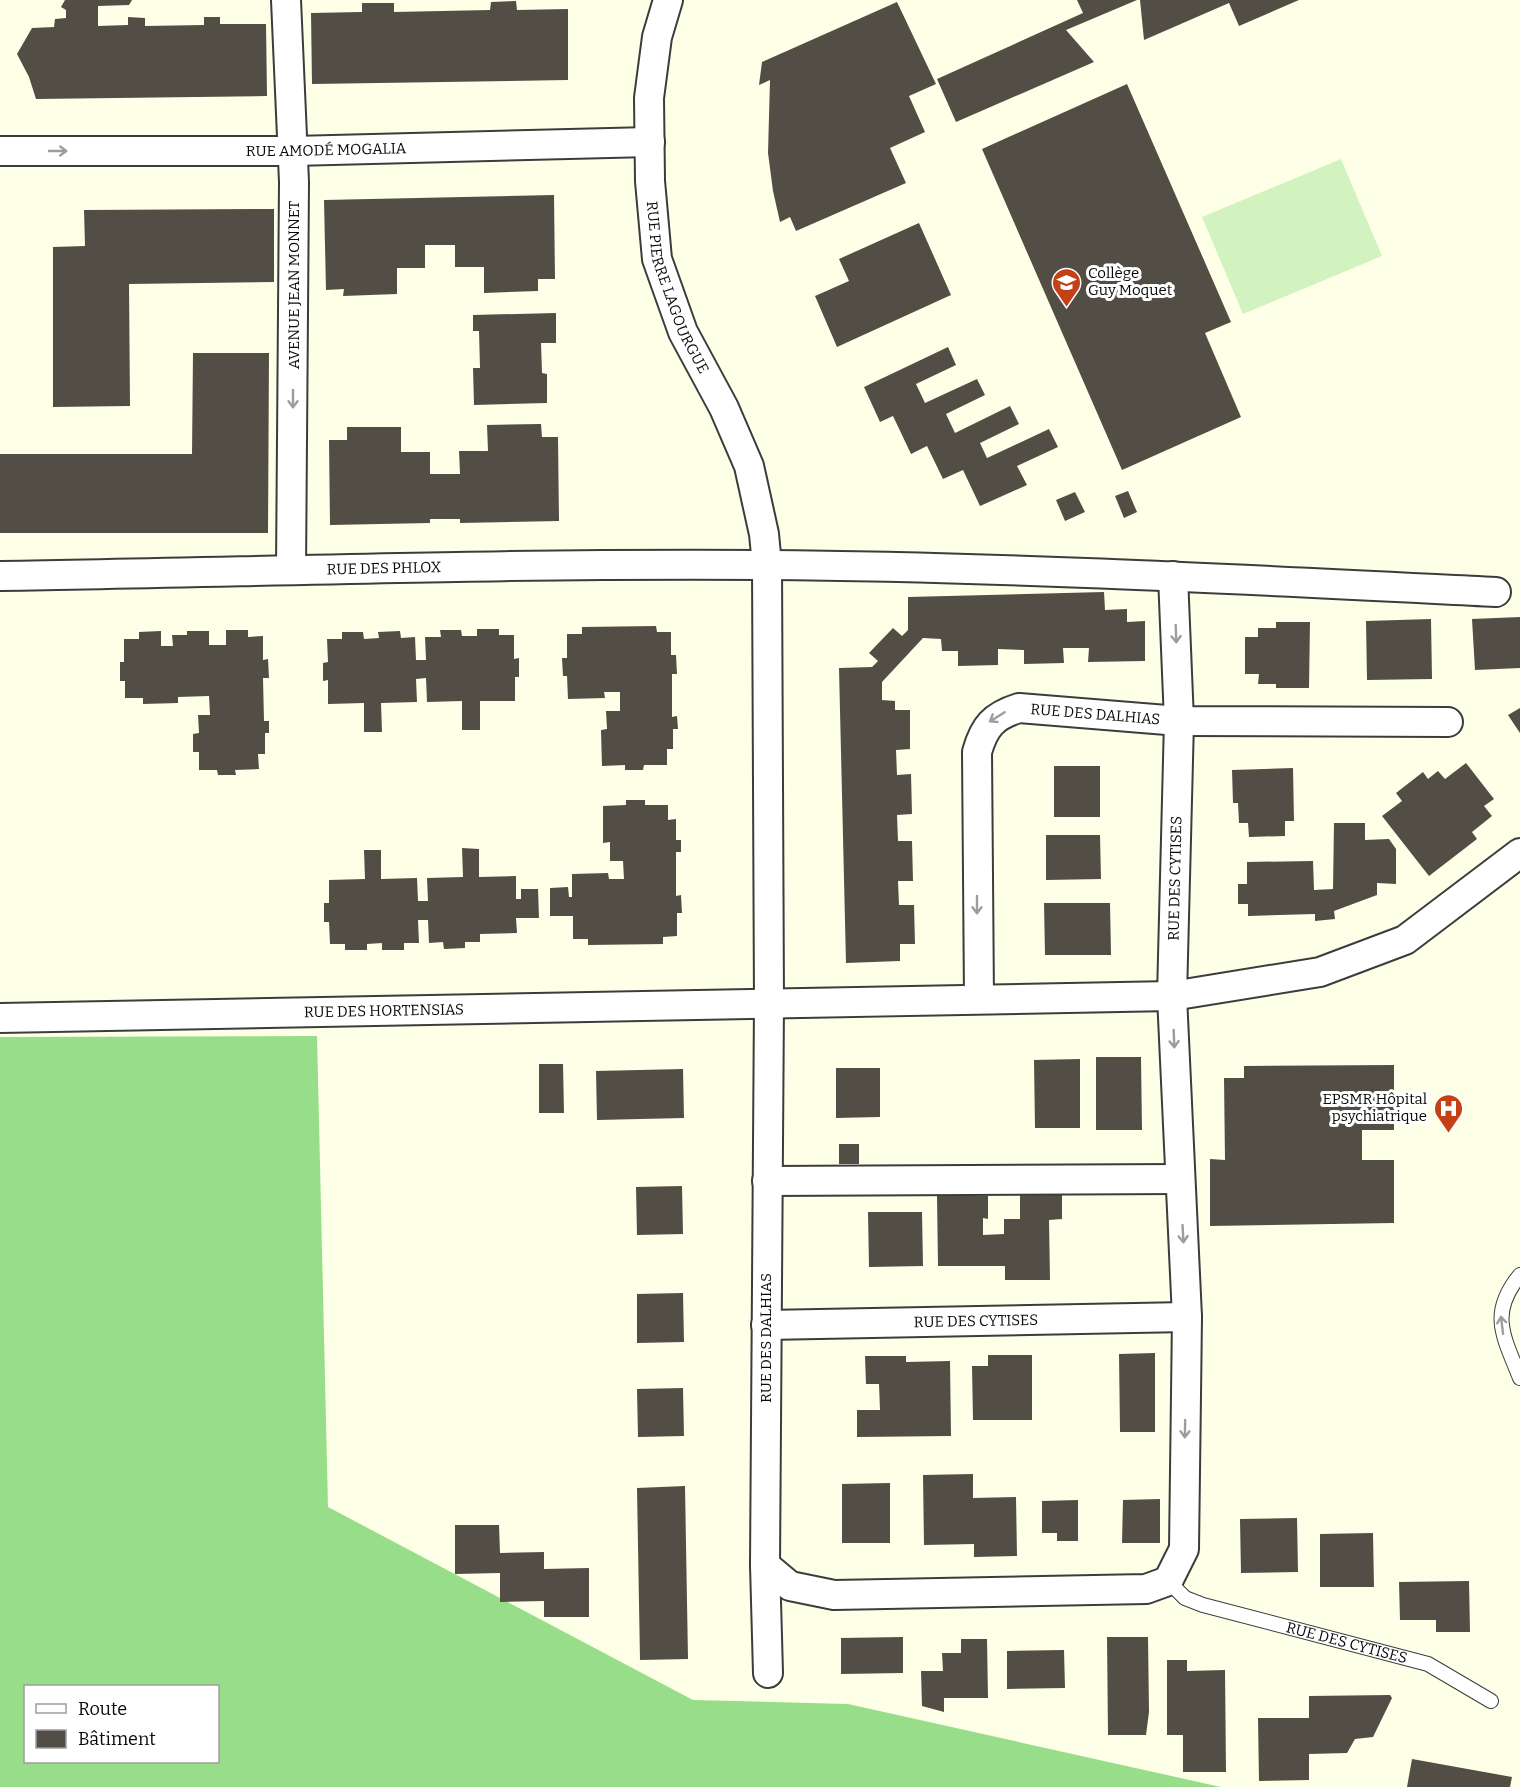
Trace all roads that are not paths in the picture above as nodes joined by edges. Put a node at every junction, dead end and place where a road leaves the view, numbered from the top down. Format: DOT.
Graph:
graph roads {
  1 [pos="286,0"];
  2 [pos="668,0"];
  3 [pos="650,142"];
  4 [pos="0,151"];
  5 [pos="293,151"];
  6 [pos="767,565"];
  7 [pos="291,570"];
  8 [pos="0,576"];
  9 [pos="1173,576"];
  10 [pos="1496,592"];
  11 [pos="1179,720"];
  12 [pos="1448,722"];
  13 [pos="1520,853"];
  14 [pos="1172,996"];
  15 [pos="979,999"];
  16 [pos="769,1003"];
  17 [pos="0,1018"];
  18 [pos="1180,1179"];
  19 [pos="767,1181"];
  20 [pos="1520,1275"];
  21 [pos="1187,1317"];
  22 [pos="766,1324"];
  23 [pos="1520,1378"];
  24 [pos="765,1565"];
  25 [pos="1168,1581"];
  26 [pos="768,1673"];
  27 [pos="1491,1701"];
  1 -- 5 [label="street, AVENUE JEAN MONNET"];
  2 -- 3 [label="street, RUE PIERRE LAGOURGUE"];
  3 -- 5 [label="street, RUE AMODÉ MOGALIA"];
  3 -- 6 [label="street, RUE PIERRE LAGOURGUE"];
  4 -- 5 [label="street, RUE AMODÉ MOGALIA, one-way"];
  5 -- 7 [label="street, AVENUE JEAN MONNET, one-way"];
  6 -- 7 [label="street, RUE DES PHLOX"];
  6 -- 9 [label="street, RUE DES PHLOX"];
  6 -- 16 [label="street, RUE DES DALHIAS"];
  7 -- 8 [label="street, RUE DES PHLOX"];
  9 -- 10 [label="street, RUE DES PHLOX"];
  9 -- 11 [label="street, RUE DES CYTISES, one-way"];
  11 -- 12 [label="street, RUE DES DALHIAS"];
  11 -- 14 [label="street, RUE DES CYTISES"];
  11 -- 15 [label="street, RUE DES DALHIAS, one-way"];
  13 -- 14 [label="street"];
  14 -- 15 [label="street"];
  14 -- 18 [label="street, RUE DES CYTISES, one-way"];
  15 -- 16 [label="street"];
  16 -- 17 [label="street, RUE DES HORTENSIAS"];
  16 -- 19 [label="street, RUE DES DALHIAS"];
  18 -- 19 [label="street"];
  18 -- 21 [label="street, RUE DES CYTISES, one-way"];
  19 -- 22 [label="street, RUE DES DALHIAS"];
  23 -- 20 [label="lane, one-way"];
  21 -- 22 [label="street, RUE DES CYTISES"];
  21 -- 25 [label="street, RUE DES CYTISES, one-way"];
  22 -- 24 [label="street, RUE DES DALHIAS"];
  24 -- 25 [label="street"];
  24 -- 26 [label="street, RUE DES DALHIAS"];
  25 -- 27 [label="lane, RUE DES CYTISES"];
}
